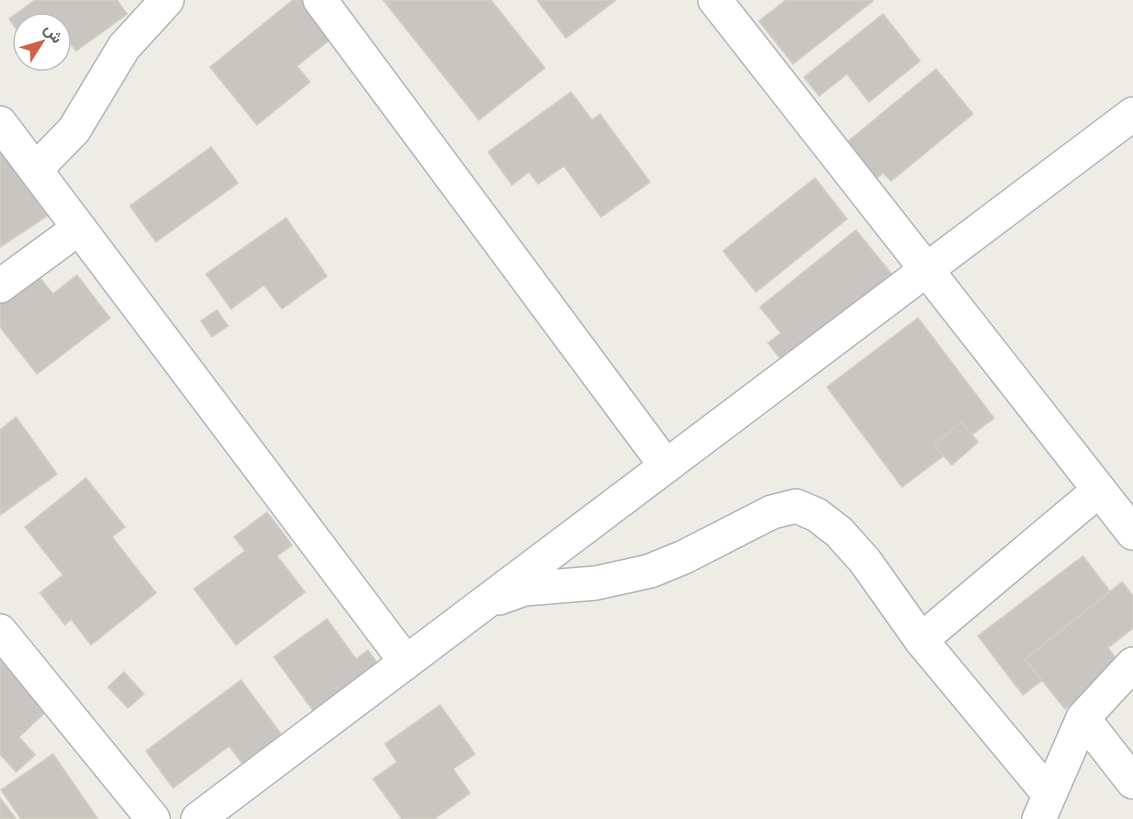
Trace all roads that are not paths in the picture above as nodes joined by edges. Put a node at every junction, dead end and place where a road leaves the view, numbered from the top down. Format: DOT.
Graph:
graph roads {
  1 [pos="167,0"];
  2 [pos="320,0"];
  3 [pos="715,0"];
  4 [pos="1133,114"];
  5 [pos="0,123"];
  6 [pos="36,169"];
  7 [pos="79,228"];
  8 [pos="926,270"];
  9 [pos="0,286"];
  10 [pos="666,466"];
  11 [pos="1099,490"];
  12 [pos="1133,533"];
  13 [pos="486,602"];
  14 [pos="0,631"];
  15 [pos="921,640"];
  16 [pos="406,662"];
  17 [pos="1133,664"];
  18 [pos="1083,718"];
  19 [pos="1133,782"];
  20 [pos="1044,806"];
  21 [pos="153,819"];
  22 [pos="198,819"];
  1 -- 6 [label="street"];
  2 -- 10 [label="street"];
  3 -- 8 [label="street"];
  4 -- 8 [label="street"];
  5 -- 6 [label="street"];
  6 -- 7 [label="street"];
  7 -- 9 [label="street"];
  7 -- 16 [label="street"];
  8 -- 10 [label="street"];
  8 -- 11 [label="street"];
  10 -- 13 [label="street"];
  11 -- 12 [label="street"];
  11 -- 15 [label="street"];
  13 -- 15 [label="street"];
  13 -- 16 [label="street"];
  14 -- 21 [label="street"];
  15 -- 20 [label="street"];
  16 -- 22 [label="street"];
  17 -- 18 [label="street"];
  18 -- 19 [label="street"];
  18 -- 20 [label="street"];
}
